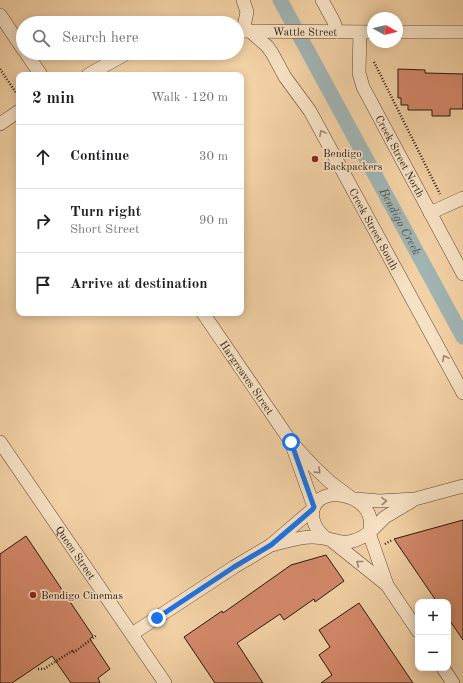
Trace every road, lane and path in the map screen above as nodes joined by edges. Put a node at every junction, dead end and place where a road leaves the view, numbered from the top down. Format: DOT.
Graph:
graph roads {
  1 [pos="243,0"];
  2 [pos="322,0"];
  3 [pos="0,15"];
  4 [pos="244,26"];
  5 [pos="244,31"];
  6 [pos="244,32"];
  7 [pos="337,32"];
  8 [pos="367,32"];
  9 [pos="403,32"];
  10 [pos="463,32"];
  11 [pos="16,39"];
  12 [pos="31,60"];
  13 [pos="115,60"];
  14 [pos="374,62"];
  15 [pos="0,69"];
  16 [pos="39,72"];
  17 [pos="93,72"];
  18 [pos="16,93"];
  19 [pos="16,114"];
  20 [pos="0,124"];
  21 [pos="463,198"];
  22 [pos="443,199"];
  23 [pos="430,213"];
  24 [pos="463,274"];
  25 [pos="205,316"];
  26 [pos="463,392"];
  27 [pos="0,442"];
  28 [pos="291,442"];
  29 [pos="463,486"];
  30 [pos="352,498"];
  31 [pos="415,499"];
  32 [pos="314,508"];
  33 [pos="370,533"];
  34 [pos="329,539"];
  35 [pos="271,545"];
  36 [pos="386,585"];
  37 [pos="415,628"];
  38 [pos="132,634"];
  39 [pos="97,635"];
  40 [pos="38,669"];
  41 [pos="445,671"];
  42 [pos="164,683"];
  43 [pos="453,683"];
  1 -- 4 [label="street"];
  2 -- 7 [label="street"];
  3 -- 11 [label="street"];
  5 -- 7 [label="street, Wattle Street"];
  26 -- 6 [label="street, Creek Street South, one-way"];
  7 -- 8 [label="street, Wattle Street"];
  8 -- 23 [label="street, Creek Street North"];
  9 -- 10 [label="street"];
  12 -- 16 [label="street"];
  13 -- 17 [label="street"];
  14 -- 22 [label="path"];
  15 -- 18 [label="path"];
  19 -- 20 [label="street"];
  21 -- 23 [label="street"];
  23 -- 24 [label="street, Creek Street North"];
  25 -- 28 [label="street, Hargreaves Street"];
  27 -- 38 [label="street, Queen Street"];
  28 -- 30 [label="street, Hargreaves Street, one-way"];
  28 -- 32 [label="street, Hargreaves Street"];
  29 -- 31 [label="street"];
  30 -- 31 [label="street, one-way"];
  30 -- 32 [label="street"];
  30 -- 33 [label="street"];
  31 -- 33 [label="street"];
  32 -- 34 [label="street"];
  32 -- 35 [label="street"];
  33 -- 34 [label="street"];
  33 -- 36 [label="street"];
  34 -- 35 [label="street"];
  36 -- 34 [label="street, one-way"];
  35 -- 38 [label="street"];
  36 -- 37 [label="street"];
  38 -- 42 [label="street, Queen Street"];
  39 -- 40 [label="path"];
  41 -- 43 [label="street"];
}
